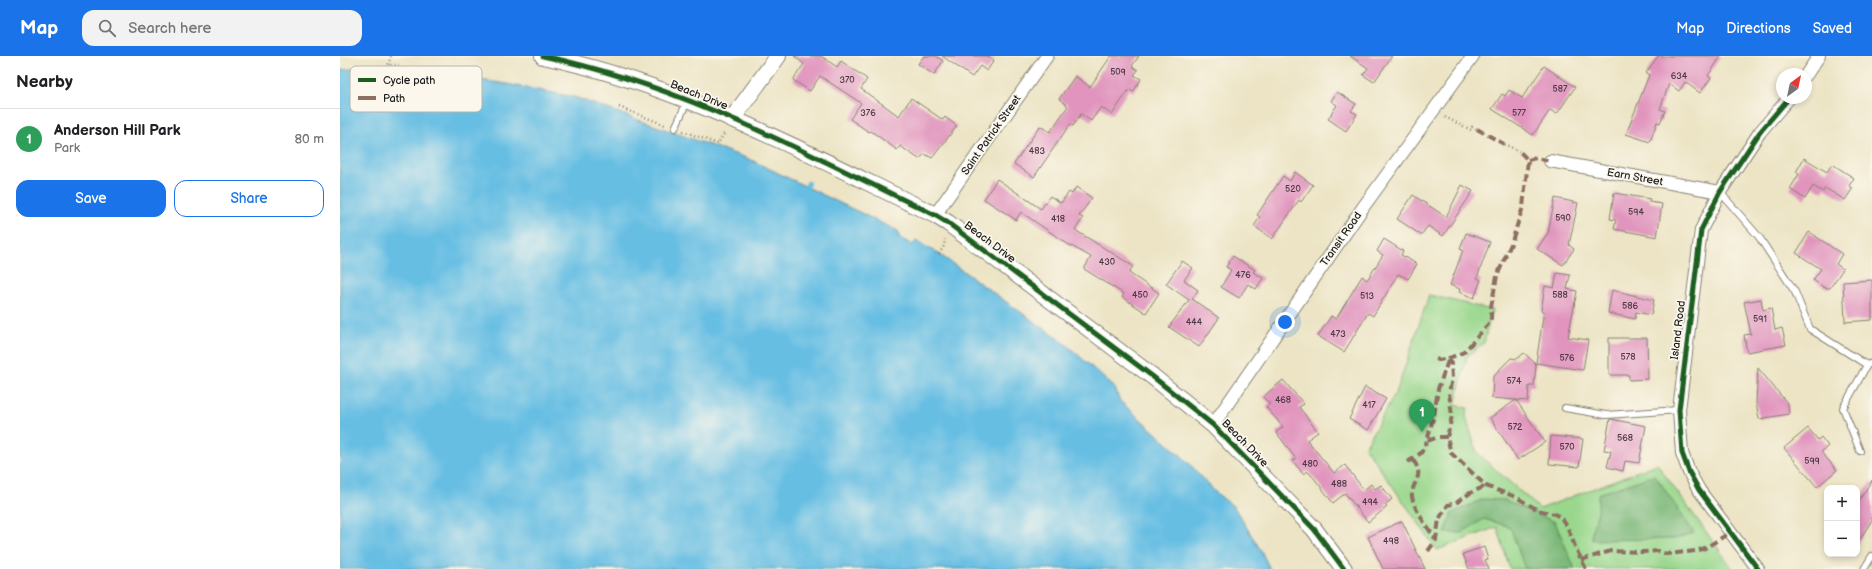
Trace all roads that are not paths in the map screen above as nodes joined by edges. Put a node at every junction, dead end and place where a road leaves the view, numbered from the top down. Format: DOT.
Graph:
graph roads {
  1 [pos="543,56"];
  2 [pos="778,56"];
  3 [pos="1047,56"];
  4 [pos="1473,56"];
  5 [pos="1819,56"];
  6 [pos="1811,68"];
  7 [pos="688,100"];
  8 [pos="1784,104"];
  9 [pos="732,119"];
  10 [pos="675,128"];
  11 [pos="1550,161"];
  12 [pos="1720,192"];
  13 [pos="935,215"];
  14 [pos="1869,364"];
  15 [pos="1565,408"];
  16 [pos="1679,410"];
  17 [pos="1213,425"];
  18 [pos="1860,451"];
  19 [pos="1872,556"];
  20 [pos="1344,569"];
  21 [pos="1758,569"];
  22 [pos="1864,569"];
  1 -- 7 [label="main road, Beach Drive"];
  2 -- 9 [label="main road"];
  3 -- 13 [label="street, Saint Patrick Street"];
  4 -- 17 [label="street, Transit Road"];
  5 -- 6 [label="street"];
  7 -- 9 [label="main road, Beach Drive"];
  7 -- 10 [label="lane"];
  8 -- 12 [label="street, Island Road"];
  9 -- 13 [label="main road, Beach Drive"];
  11 -- 12 [label="street, Earn Street"];
  12 -- 14 [label="lane"];
  12 -- 16 [label="street, Island Road"];
  13 -- 17 [label="main road, Beach Drive"];
  14 -- 18 [label="lane"];
  15 -- 16 [label="lane"];
  16 -- 21 [label="street, Island Road"];
  17 -- 20 [label="main road, Beach Drive"];
  19 -- 22 [label="lane"];
}
